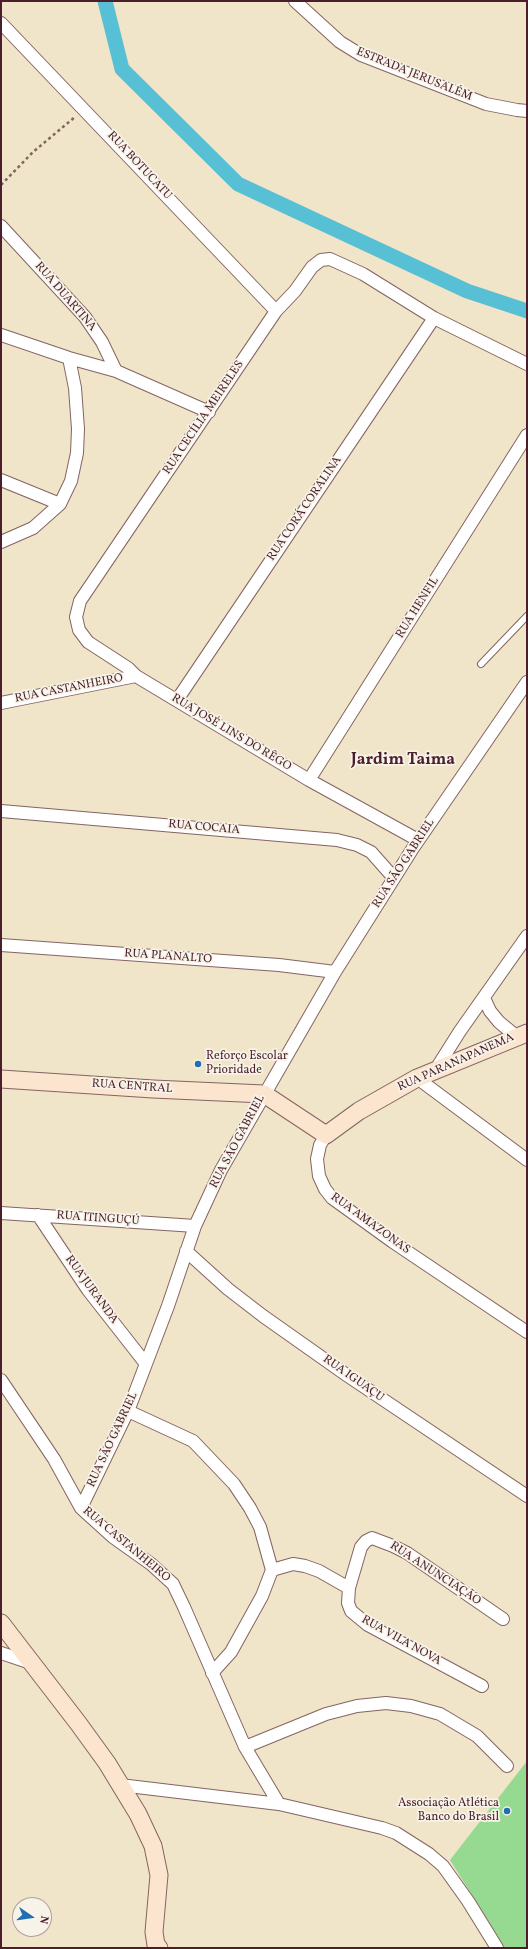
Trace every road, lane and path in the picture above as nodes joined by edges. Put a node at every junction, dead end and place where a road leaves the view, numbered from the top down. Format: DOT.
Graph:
graph roads {
  1 [pos="294,1"];
  2 [pos="1,23"];
  3 [pos="84,109"];
  4 [pos="527,111"];
  5 [pos="1,185"];
  6 [pos="1,226"];
  7 [pos="276,311"];
  8 [pos="434,318"];
  9 [pos="1,335"];
  10 [pos="69,358"];
  11 [pos="527,364"];
  12 [pos="116,371"];
  13 [pos="209,412"];
  14 [pos="527,435"];
  15 [pos="1,480"];
  16 [pos="60,504"];
  17 [pos="1,542"];
  18 [pos="80,601"];
  19 [pos="527,616"];
  20 [pos="481,664"];
  21 [pos="136,676"];
  22 [pos="527,682"];
  23 [pos="176,700"];
  24 [pos="1,703"];
  25 [pos="309,780"];
  26 [pos="1,811"];
  27 [pos="418,840"];
  28 [pos="394,878"];
  29 [pos="527,936"];
  30 [pos="1,945"];
  31 [pos="335,972"];
  32 [pos="484,998"];
  33 [pos="521,1034"];
  34 [pos="436,1069"];
  35 [pos="417,1078"];
  36 [pos="1,1079"];
  37 [pos="264,1094"];
  38 [pos="326,1135"];
  39 [pos="527,1160"];
  40 [pos="1,1213"];
  41 [pos="38,1215"];
  42 [pos="195,1226"];
  43 [pos="186,1251"];
  44 [pos="527,1332"];
  45 [pos="146,1364"];
  46 [pos="1,1380"];
  47 [pos="128,1411"];
  48 [pos="527,1496"];
  49 [pos="81,1508"];
  50 [pos="272,1570"];
  51 [pos="348,1588"];
  52 [pos="503,1618"];
  53 [pos="1,1624"];
  54 [pos="1,1653"];
  55 [pos="31,1663"];
  56 [pos="212,1673"];
  57 [pos="482,1686"];
  58 [pos="245,1747"];
  59 [pos="506,1766"];
  60 [pos="120,1785"];
  61 [pos="279,1804"];
  62 [pos="157,1947"];
  63 [pos="497,1948"];
  1 -- 4 [label="street, ESTRADA JERUSALÉM"];
  2 -- 3 [label="street, RUA BOTUCATU"];
  3 -- 5 [label="path"];
  3 -- 7 [label="street, RUA BOTUCATU"];
  6 -- 12 [label="street, RUA DUARTINA"];
  7 -- 8 [label="street, RUA CECÍLIA MEIRELES"];
  7 -- 13 [label="street, RUA CECÍLIA MEIRELES"];
  8 -- 11 [label="street"];
  8 -- 23 [label="street, RUA CORÁ CORALINA"];
  9 -- 10 [label="street"];
  10 -- 12 [label="street"];
  10 -- 16 [label="street"];
  12 -- 13 [label="street"];
  13 -- 18 [label="street, RUA CECÍLIA MEIRELES"];
  14 -- 25 [label="street, RUA HENFIL"];
  15 -- 16 [label="street"];
  16 -- 17 [label="street"];
  18 -- 21 [label="street, RUA JOSÉ LINS DO RÊGO"];
  19 -- 20 [label="lane"];
  21 -- 23 [label="street, RUA JOSÉ LINS DO RÊGO"];
  21 -- 24 [label="street, RUA CASTANHEIRO"];
  22 -- 27 [label="street, RUA SÃO GABRIEL"];
  23 -- 25 [label="street, RUA JOSÉ LINS DO RÊGO"];
  25 -- 27 [label="street, RUA JOSÉ LINS DO RÊGO"];
  26 -- 28 [label="street, RUA COCAIA"];
  27 -- 28 [label="street, RUA SÃO GABRIEL"];
  28 -- 31 [label="street, RUA SÃO GABRIEL"];
  29 -- 32 [label="street"];
  30 -- 31 [label="street, RUA PLANALTO"];
  31 -- 37 [label="street, RUA SÃO GABRIEL"];
  32 -- 33 [label="street"];
  32 -- 34 [label="street"];
  33 -- 34 [label="street, RUA PARANAPANEMA"];
  34 -- 35 [label="street, RUA PARANAPANEMA"];
  35 -- 38 [label="street, RUA PARANAPANEMA"];
  35 -- 39 [label="street"];
  36 -- 37 [label="street, RUA CENTRAL"];
  37 -- 38 [label="street"];
  37 -- 42 [label="street, RUA SÃO GABRIEL"];
  38 -- 44 [label="street, RUA AMAZONAS"];
  40 -- 41 [label="street, RUA ITINGUÇÚ"];
  41 -- 42 [label="street, RUA ITINGUÇÚ"];
  41 -- 45 [label="street, RUA JURANDA"];
  42 -- 43 [label="street, RUA SÃO GABRIEL"];
  43 -- 45 [label="street, RUA SÃO GABRIEL"];
  43 -- 48 [label="street, RUA IGUAÇU"];
  45 -- 47 [label="street, RUA SÃO GABRIEL"];
  46 -- 49 [label="street, RUA CASTANHEIRO"];
  47 -- 49 [label="street, RUA SÃO GABRIEL"];
  47 -- 50 [label="street"];
  49 -- 56 [label="street, RUA CASTANHEIRO"];
  50 -- 51 [label="street"];
  50 -- 56 [label="street"];
  51 -- 52 [label="street, RUA ANUNCIAÇÃO"];
  51 -- 57 [label="street, RUA VILA NOVA"];
  53 -- 55 [label="street"];
  54 -- 55 [label="street"];
  55 -- 60 [label="street"];
  56 -- 58 [label="street, RUA CASTANHEIRO"];
  58 -- 59 [label="street"];
  58 -- 61 [label="street, RUA CASTANHEIRO"];
  60 -- 61 [label="street"];
  60 -- 62 [label="street"];
  61 -- 63 [label="street"];
}
